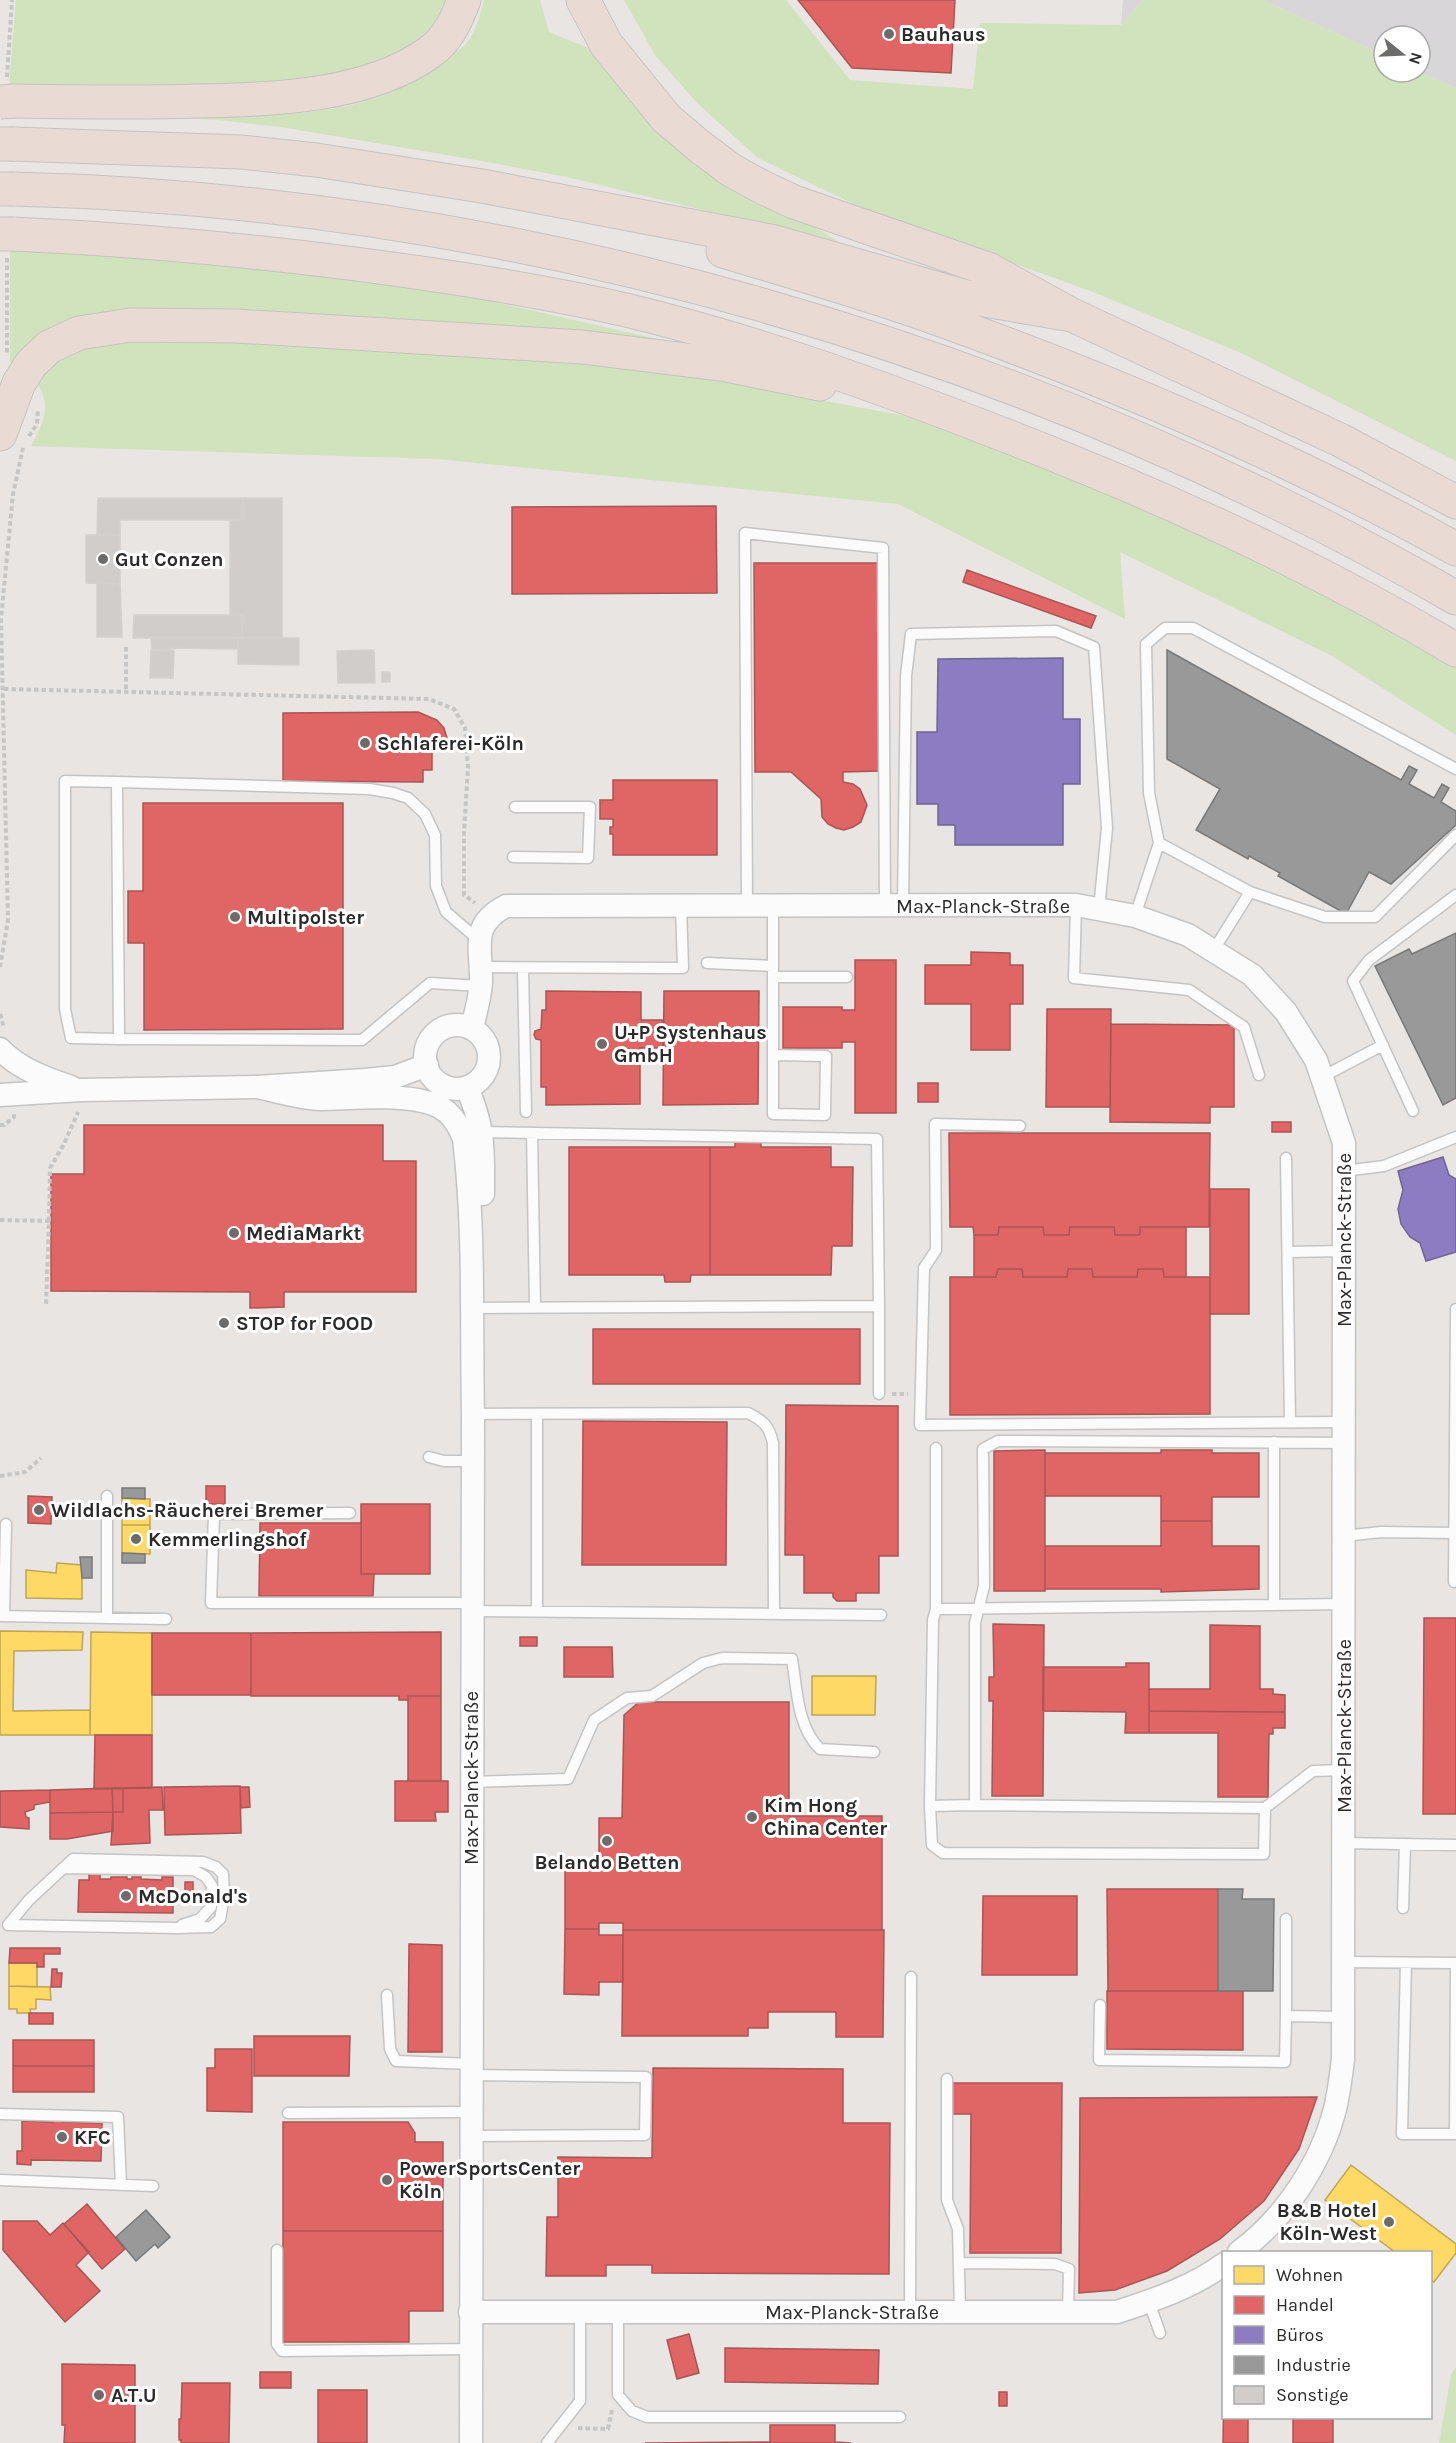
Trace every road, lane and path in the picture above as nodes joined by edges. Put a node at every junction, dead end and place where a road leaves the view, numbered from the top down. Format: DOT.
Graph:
graph roads {
  1 [pos="12,0"];
  2 [pos="464,0"];
  3 [pos="583,0"];
  4 [pos="7,95"];
  5 [pos="6,144"];
  6 [pos="7,189"];
  7 [pos="574,205"];
  8 [pos="7,239"];
  9 [pos="1072,315"];
  10 [pos="19,383"];
  11 [pos="924,404"];
  12 [pos="0,434"];
  13 [pos="1404,474"];
  14 [pos="1456,493"];
  15 [pos="1456,502"];
  16 [pos="1456,549"];
  17 [pos="1456,598"];
  18 [pos="126,646"];
  19 [pos="1456,650"];
  20 [pos="4,689"];
  21 [pos="126,691"];
  22 [pos="1456,769"];
  23 [pos="117,782"];
  24 [pos="515,807"];
  25 [pos="1456,835"];
  26 [pos="1160,843"];
  27 [pos="513,857"];
  28 [pos="1250,892"];
  29 [pos="1456,896"];
  30 [pos="894,905"];
  31 [pos="1076,905"];
  32 [pos="681,906"];
  33 [pos="747,906"];
  34 [pos="773,906"];
  35 [pos="1099,909"];
  36 [pos="491,914"];
  37 [pos="1135,916"];
  38 [pos="480,941"];
  39 [pos="1213,951"];
  40 [pos="707,963"];
  41 [pos="0,967"];
  42 [pos="523,968"];
  43 [pos="773,972"];
  44 [pos="481,977"];
  45 [pos="847,977"];
  46 [pos="472,1029"];
  47 [pos="119,1039"];
  48 [pos="1383,1046"];
  49 [pos="0,1048"];
  50 [pos="773,1055"];
  51 [pos="427,1065"];
  52 [pos="1259,1075"];
  53 [pos="1322,1077"];
  54 [pos="257,1087"];
  55 [pos="467,1088"];
  56 [pos="81,1090"];
  57 [pos="0,1095"];
  58 [pos="1413,1111"];
  59 [pos="526,1112"];
  60 [pos="4,1125"];
  61 [pos="1020,1126"];
  62 [pos="482,1132"];
  63 [pos="532,1132"];
  64 [pos="0,1133"];
  65 [pos="1456,1137"];
  66 [pos="1287,1158"];
  67 [pos="1344,1171"];
  68 [pos="0,1220"];
  69 [pos="49,1221"];
  70 [pos="473,1245"];
  71 [pos="1344,1251"];
  72 [pos="1288,1252"];
  73 [pos="46,1305"];
  74 [pos="879,1306"];
  75 [pos="535,1307"];
  76 [pos="471,1308"];
  77 [pos="1456,1309"];
  78 [pos="879,1394"];
  79 [pos="473,1414"];
  80 [pos="537,1414"];
  81 [pos="1290,1422"];
  82 [pos="1344,1432"];
  83 [pos="1274,1442"];
  84 [pos="936,1448"];
  85 [pos="429,1457"];
  86 [pos="41,1458"];
  87 [pos="472,1461"];
  88 [pos="0,1476"];
  89 [pos="107,1496"];
  90 [pos="350,1513"];
  91 [pos="6,1524"];
  92 [pos="1454,1533"];
  93 [pos="1344,1536"];
  94 [pos="1454,1581"];
  95 [pos="1344,1604"];
  96 [pos="1274,1605"];
  97 [pos="472,1607"];
  98 [pos="978,1608"];
  99 [pos="936,1609"];
  100 [pos="537,1611"];
  101 [pos="774,1613"];
  102 [pos="881,1615"];
  103 [pos="2,1616"];
  104 [pos="107,1618"];
  105 [pos="166,1619"];
  106 [pos="874,1752"];
  107 [pos="1344,1770"];
  108 [pos="471,1782"];
  109 [pos="975,1805"];
  110 [pos="930,1806"];
  111 [pos="1265,1808"];
  112 [pos="1344,1843"];
  113 [pos="1405,1844"];
  114 [pos="1456,1845"];
  115 [pos="63,1868"];
  116 [pos="1403,1908"];
  117 [pos="1286,1919"];
  118 [pos="177,1928"];
  119 [pos="1344,1962"];
  120 [pos="1406,1963"];
  121 [pos="1456,1964"];
  122 [pos="911,1977"];
  123 [pos="387,1995"];
  124 [pos="1100,2005"];
  125 [pos="1286,2016"];
  126 [pos="1343,2017"];
  127 [pos="471,2070"];
  128 [pos="947,2079"];
  129 [pos="471,2112"];
  130 [pos="288,2113"];
  131 [pos="0,2114"];
  132 [pos="471,2136"];
  133 [pos="0,2180"];
  134 [pos="121,2185"];
  135 [pos="153,2186"];
  136 [pos="277,2250"];
  137 [pos="1242,2251"];
  138 [pos="960,2263"];
  139 [pos="1222,2265"];
  140 [pos="1149,2302"];
  141 [pos="470,2312"];
  142 [pos="580,2312"];
  143 [pos="618,2312"];
  144 [pos="910,2312"];
  145 [pos="960,2312"];
  146 [pos="1068,2312"];
  147 [pos="1160,2333"];
  148 [pos="470,2349"];
  149 [pos="900,2417"];
  150 [pos="594,2429"];
  151 [pos="608,2429"];
  152 [pos="471,2443"];
  153 [pos="547,2443"];
  1 -- 4 [label="path"];
  2 -- 4 [label="highway"];
  3 -- 9 [label="highway"];
  5 -- 7 [label="highway"];
  6 -- 17 [label="highway"];
  7 -- 9 [label="highway"];
  7 -- 16 [label="highway"];
  8 -- 10 [label="path"];
  8 -- 11 [label="highway"];
  9 -- 13 [label="highway"];
  10 -- 11 [label="highway"];
  10 -- 12 [label="highway"];
  10 -- 20 [label="path"];
  11 -- 19 [label="highway"];
  13 -- 14 [label="highway"];
  13 -- 15 [label="highway"];
  18 -- 21 [label="path"];
  20 -- 21 [label="path"];
  20 -- 41 [label="path"];
  21 -- 36 [label="path"];
  22 -- 26 [label="lane"];
  23 -- 38 [label="lane"];
  23 -- 47 [label="lane"];
  23 -- 47 [label="lane"];
  24 -- 27 [label="lane"];
  25 -- 28 [label="lane"];
  26 -- 28 [label="lane"];
  26 -- 37 [label="lane"];
  28 -- 39 [label="lane"];
  29 -- 48 [label="lane"];
  30 -- 31 [label="street, Max-Planck-Straße"];
  30 -- 33 [label="lane"];
  30 -- 34 [label="street, Max-Planck-Straße"];
  30 -- 35 [label="lane"];
  31 -- 35 [label="street, Max-Planck-Straße"];
  31 -- 52 [label="lane"];
  32 -- 33 [label="street, Max-Planck-Straße"];
  32 -- 36 [label="street, Max-Planck-Straße"];
  32 -- 42 [label="lane"];
  33 -- 34 [label="street, Max-Planck-Straße"];
  34 -- 43 [label="lane"];
  35 -- 37 [label="street, Max-Planck-Straße"];
  36 -- 38 [label="street"];
  37 -- 39 [label="street, Max-Planck-Straße"];
  38 -- 44 [label="street"];
  39 -- 53 [label="street, Max-Planck-Straße"];
  40 -- 43 [label="lane"];
  42 -- 44 [label="lane"];
  42 -- 59 [label="lane"];
  43 -- 45 [label="lane"];
  43 -- 50 [label="lane"];
  44 -- 46 [label="street"];
  44 -- 47 [label="lane"];
  46 -- 51 [label="street"];
  46 -- 55 [label="street"];
  48 -- 53 [label="lane"];
  48 -- 58 [label="lane"];
  49 -- 56 [label="street, Max-Planck-Straße"];
  50 -- 50 [label="lane"];
  51 -- 54 [label="street, Max-Planck-Straße"];
  51 -- 55 [label="street"];
  53 -- 67 [label="street, Max-Planck-Straße"];
  54 -- 56 [label="street, Max-Planck-Straße"];
  54 -- 70 [label="street, Max-Planck-Straße"];
  55 -- 62 [label="street, Max-Planck-Straße"];
  56 -- 57 [label="street, Max-Planck-Straße"];
  56 -- 69 [label="path"];
  60 -- 64 [label="path"];
  61 -- 81 [label="lane"];
  62 -- 63 [label="lane"];
  62 -- 70 [label="street, Max-Planck-Straße"];
  63 -- 74 [label="lane"];
  63 -- 75 [label="lane"];
  65 -- 67 [label="lane"];
  66 -- 72 [label="lane"];
  67 -- 71 [label="street, Max-Planck-Straße"];
  68 -- 69 [label="path"];
  69 -- 73 [label="path"];
  70 -- 76 [label="street, Max-Planck-Straße"];
  71 -- 72 [label="lane"];
  71 -- 82 [label="street, Max-Planck-Straße"];
  72 -- 81 [label="lane"];
  74 -- 75 [label="lane"];
  74 -- 78 [label="lane"];
  75 -- 76 [label="lane"];
  76 -- 79 [label="street, Max-Planck-Straße"];
  77 -- 92 [label="lane"];
  79 -- 80 [label="lane"];
  79 -- 87 [label="street, Max-Planck-Straße"];
  80 -- 100 [label="lane"];
  80 -- 101 [label="lane"];
  81 -- 82 [label="lane"];
  82 -- 83 [label="lane"];
  82 -- 93 [label="street, Max-Planck-Straße"];
  83 -- 96 [label="lane"];
  83 -- 98 [label="lane"];
  84 -- 99 [label="lane"];
  85 -- 87 [label="lane"];
  86 -- 88 [label="path"];
  87 -- 97 [label="street, Max-Planck-Straße"];
  89 -- 104 [label="lane"];
  90 -- 97 [label="lane"];
  91 -- 103 [label="lane"];
  92 -- 93 [label="lane"];
  92 -- 94 [label="lane"];
  93 -- 95 [label="street, Max-Planck-Straße"];
  95 -- 96 [label="lane"];
  95 -- 107 [label="street, Max-Planck-Straße"];
  96 -- 98 [label="lane"];
  97 -- 100 [label="lane"];
  97 -- 108 [label="street, Max-Planck-Straße"];
  98 -- 99 [label="lane"];
  98 -- 109 [label="lane"];
  99 -- 110 [label="lane"];
  100 -- 101 [label="lane"];
  101 -- 102 [label="lane"];
  103 -- 104 [label="lane"];
  104 -- 105 [label="lane"];
  106 -- 108 [label="lane"];
  107 -- 111 [label="lane"];
  107 -- 112 [label="street, Max-Planck-Straße"];
  108 -- 127 [label="street, Max-Planck-Straße"];
  109 -- 110 [label="lane"];
  109 -- 111 [label="lane"];
  110 -- 111 [label="lane"];
  112 -- 113 [label="lane"];
  112 -- 119 [label="street, Max-Planck-Straße"];
  113 -- 114 [label="lane"];
  113 -- 116 [label="lane"];
  115 -- 118 [label="lane"];
  115 -- 118 [label="lane"];
  115 -- 118 [label="lane"];
  117 -- 125 [label="lane"];
  119 -- 120 [label="lane"];
  119 -- 126 [label="street, Max-Planck-Straße"];
  120 -- 121 [label="lane"];
  120 -- 121 [label="lane"];
  122 -- 144 [label="lane"];
  123 -- 127 [label="lane"];
  124 -- 125 [label="lane"];
  125 -- 126 [label="lane"];
  126 -- 137 [label="street, Max-Planck-Straße"];
  127 -- 129 [label="street, Max-Planck-Straße"];
  127 -- 132 [label="lane"];
  128 -- 138 [label="lane"];
  129 -- 130 [label="lane"];
  129 -- 132 [label="street, Max-Planck-Straße"];
  131 -- 134 [label="lane"];
  132 -- 141 [label="street, Max-Planck-Straße"];
  133 -- 134 [label="lane"];
  134 -- 135 [label="lane"];
  136 -- 148 [label="lane"];
  138 -- 145 [label="lane"];
  138 -- 146 [label="lane"];
  139 -- 140 [label="street, Max-Planck-Straße"];
  140 -- 146 [label="street, Max-Planck-Straße"];
  140 -- 147 [label="lane"];
  141 -- 142 [label="street, Max-Planck-Straße"];
  141 -- 148 [label="street, Max-Planck-Straße"];
  142 -- 143 [label="street, Max-Planck-Straße"];
  142 -- 153 [label="lane"];
  143 -- 144 [label="street, Max-Planck-Straße"];
  143 -- 149 [label="lane"];
  144 -- 145 [label="street, Max-Planck-Straße"];
  145 -- 146 [label="street, Max-Planck-Straße"];
  148 -- 152 [label="street, Max-Planck-Straße"];
  150 -- 151 [label="path"];
}
